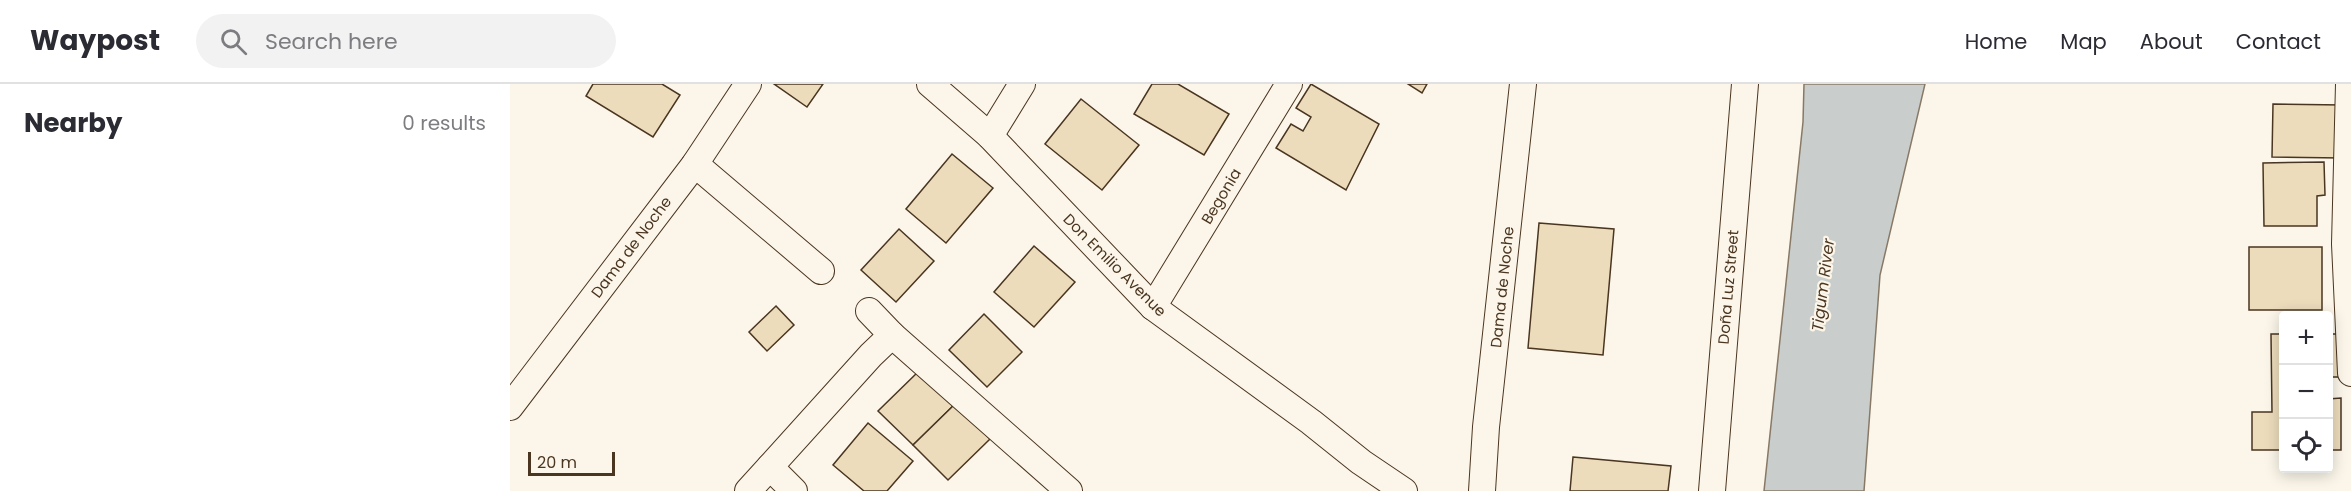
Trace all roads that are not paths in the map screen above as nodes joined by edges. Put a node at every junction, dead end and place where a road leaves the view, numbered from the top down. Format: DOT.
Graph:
graph roads {
  1 [pos="748,84"];
  2 [pos="930,84"];
  3 [pos="1022,84"];
  4 [pos="1289,84"];
  5 [pos="1523,84"];
  6 [pos="1745,84"];
  7 [pos="2349,84"];
  8 [pos="990,136"];
  9 [pos="695,164"];
  10 [pos="2348,244"];
  11 [pos="821,271"];
  12 [pos="1154,307"];
  13 [pos="869,311"];
  14 [pos="892,335"];
  15 [pos="2351,373"];
  16 [pos="510,407"];
  17 [pos="770,467"];
  18 [pos="748,491"];
  19 [pos="794,491"];
  20 [pos="1069,491"];
  21 [pos="1404,491"];
  22 [pos="1482,491"];
  23 [pos="1712,491"];
  1 -- 9 [label="street, Dama de Noche"];
  2 -- 8 [label="street, Don Emilio Avenue"];
  3 -- 8 [label="street"];
  4 -- 12 [label="street, Begonia"];
  5 -- 22 [label="street, Dama de Noche"];
  6 -- 23 [label="street, Doña Luz Street"];
  7 -- 10 [label="street"];
  8 -- 12 [label="street, Don Emilio Avenue"];
  9 -- 11 [label="street"];
  9 -- 16 [label="street, Dama de Noche"];
  10 -- 15 [label="street"];
  12 -- 21 [label="street, Don Emilio Avenue"];
  13 -- 14 [label="street"];
  14 -- 17 [label="street"];
  14 -- 20 [label="street"];
  17 -- 18 [label="street"];
  17 -- 19 [label="street"];
}
